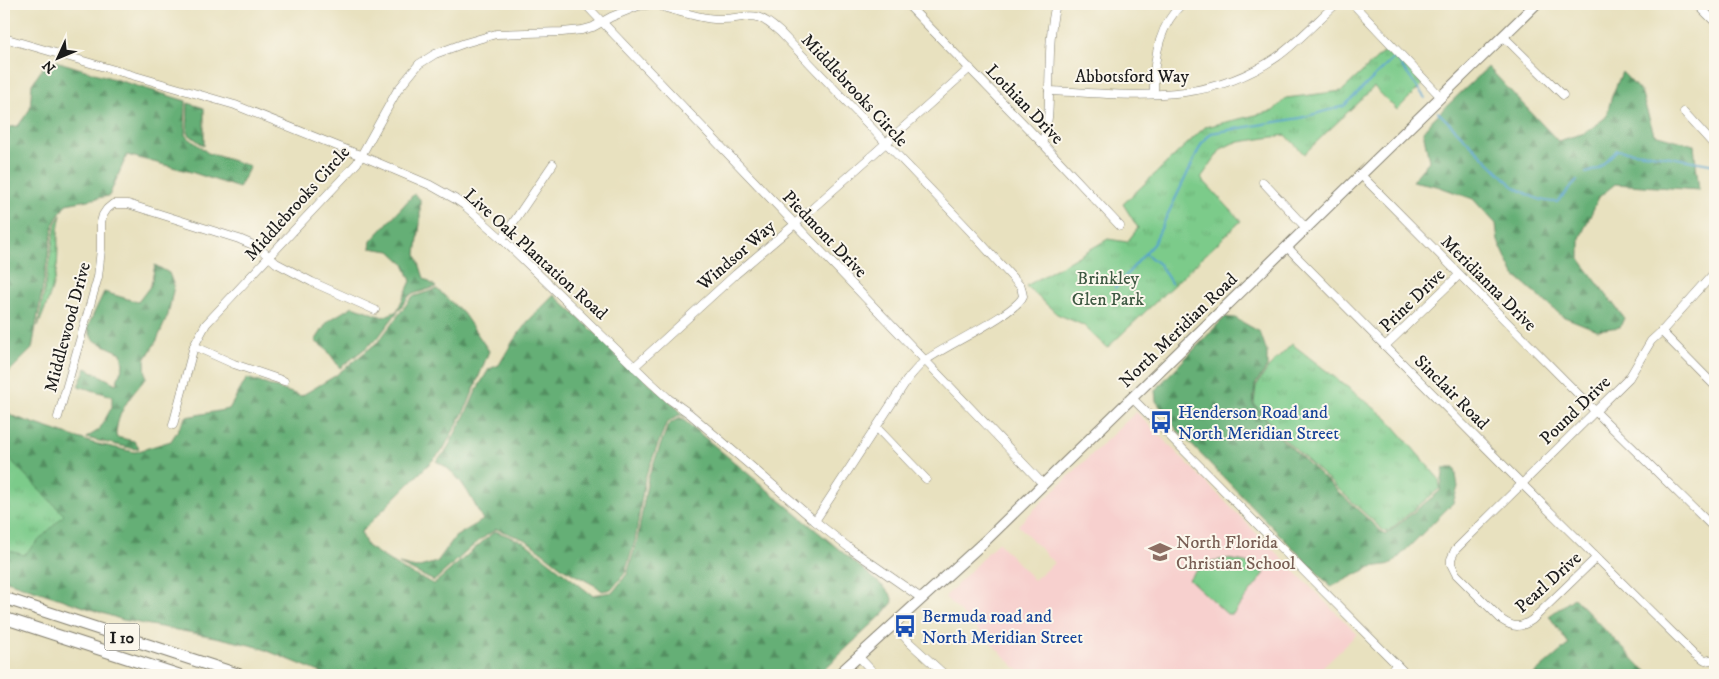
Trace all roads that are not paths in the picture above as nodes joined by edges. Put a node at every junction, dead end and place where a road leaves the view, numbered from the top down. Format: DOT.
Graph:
graph roads {
  1 [pos="585,4"];
  2 [pos="908,4"];
  3 [pos="1056,4"];
  4 [pos="1182,4"];
  5 [pos="1336,4"];
  6 [pos="1353,4"];
  7 [pos="1536,4"];
  8 [pos="1697,4"];
  9 [pos="1715,22"];
  10 [pos="603,23"];
  11 [pos="1503,36"];
  12 [pos="4,38"];
  13 [pos="970,68"];
  14 [pos="1049,91"];
  15 [pos="1154,94"];
  16 [pos="1563,95"];
  17 [pos="1440,97"];
  18 [pos="1684,112"];
  19 [pos="884,143"];
  20 [pos="1042,143"];
  21 [pos="1715,146"];
  22 [pos="362,156"];
  23 [pos="553,164"];
  24 [pos="1361,175"];
  25 [pos="1263,182"];
  26 [pos="795,224"];
  27 [pos="1120,226"];
  28 [pos="1306,228"];
  29 [pos="502,238"];
  30 [pos="1286,247"];
  31 [pos="269,257"];
  32 [pos="1715,272"];
  33 [pos="1459,275"];
  34 [pos="375,310"];
  35 [pos="1661,331"];
  36 [pos="194,346"];
  37 [pos="1385,346"];
  38 [pos="925,361"];
  39 [pos="634,367"];
  40 [pos="284,381"];
  41 [pos="1715,386"];
  42 [pos="1132,398"];
  43 [pos="1596,412"];
  44 [pos="58,417"];
  45 [pos="174,425"];
  46 [pos="877,428"];
  47 [pos="926,479"];
  48 [pos="1043,484"];
  49 [pos="1522,484"];
  50 [pos="815,520"];
  51 [pos="1715,529"];
  52 [pos="1596,558"];
  53 [pos="4,598"];
  54 [pos="921,598"];
  55 [pos="4,618"];
  56 [pos="893,624"];
  57 [pos="1518,627"];
  58 [pos="858,656"];
  59 [pos="1715,659"];
  60 [pos="1396,665"];
  61 [pos="179,675"];
  62 [pos="240,675"];
  63 [pos="838,675"];
  64 [pos="876,675"];
  65 [pos="946,675"];
  66 [pos="1386,675"];
  67 [pos="1407,675"];
  1 -- 10 [label="street, Piedmont Drive"];
  2 -- 13 [label="street, Lothian Drive"];
  3 -- 14 [label="street"];
  4 -- 15 [label="street"];
  5 -- 15 [label="street, Abbotsford Way"];
  6 -- 17 [label="street"];
  7 -- 11 [label="main road, North Meridian Road"];
  8 -- 9 [label="street"];
  10 -- 19 [label="street, Middlebrooks Circle"];
  10 -- 22 [label="street, Middlebrooks Circle"];
  10 -- 26 [label="street, Piedmont Drive"];
  11 -- 16 [label="street"];
  11 -- 17 [label="main road, North Meridian Road"];
  12 -- 22 [label="street, Live Oak Plantation Road"];
  13 -- 19 [label="street, Windsor Way"];
  13 -- 20 [label="street, Lothian Drive"];
  14 -- 15 [label="street, Abbotsford Way"];
  14 -- 20 [label="street"];
  17 -- 24 [label="main road, North Meridian Road"];
  18 -- 21 [label="street"];
  19 -- 26 [label="street, Windsor Way"];
  19 -- 38 [label="street, Middlebrooks Circle"];
  20 -- 27 [label="street, Lothian Drive"];
  22 -- 29 [label="street, Live Oak Plantation Road"];
  22 -- 31 [label="street, Middlebrooks Circle"];
  23 -- 29 [label="street"];
  24 -- 28 [label="main road, North Meridian Road"];
  24 -- 33 [label="street, Meridianna Drive"];
  25 -- 28 [label="street"];
  26 -- 38 [label="street, Piedmont Drive"];
  26 -- 39 [label="street, Windsor Way"];
  28 -- 30 [label="main road, North Meridian Road"];
  29 -- 39 [label="street, Live Oak Plantation Road"];
  30 -- 37 [label="street, Sinclair Road"];
  30 -- 42 [label="main road, North Meridian Road"];
  31 -- 34 [label="street, Middlewood Drive"];
  31 -- 36 [label="street, Middlebrooks Circle"];
  31 -- 44 [label="street, Middlewood Drive"];
  32 -- 35 [label="street, Pound Drive"];
  33 -- 37 [label="street, Prine Drive"];
  33 -- 43 [label="street, Meridianna Drive"];
  35 -- 41 [label="street"];
  35 -- 43 [label="street, Pound Drive"];
  36 -- 40 [label="street"];
  36 -- 45 [label="street, Middlebrooks Circle"];
  37 -- 49 [label="street, Sinclair Road"];
  38 -- 46 [label="street, Middlebrooks Circle"];
  38 -- 48 [label="street, Piedmont Drive"];
  39 -- 50 [label="street, Live Oak Plantation Road"];
  42 -- 48 [label="main road, North Meridian Road"];
  42 -- 60 [label="street"];
  43 -- 49 [label="street, Pound Drive"];
  43 -- 51 [label="street, Meridianna Drive"];
  46 -- 47 [label="street"];
  46 -- 50 [label="street, Middlebrooks Circle"];
  48 -- 54 [label="main road, North Meridian Road"];
  49 -- 52 [label="street, Sinclair Road"];
  49 -- 57 [label="street, Pound Drive"];
  50 -- 54 [label="street, Live Oak Plantation Road"];
  52 -- 57 [label="street, Pearl Drive"];
  52 -- 59 [label="street, Sinclair Road"];
  53 -- 62 [label="highway, I 10"];
  54 -- 56 [label="main road, North Meridian Road"];
  55 -- 61 [label="highway, I 10"];
  56 -- 58 [label="main road, North Meridian Road"];
  56 -- 65 [label="street"];
  58 -- 63 [label="main road, North Meridian Road"];
  58 -- 64 [label="street"];
  60 -- 66 [label="street"];
  60 -- 67 [label="street"];
}
